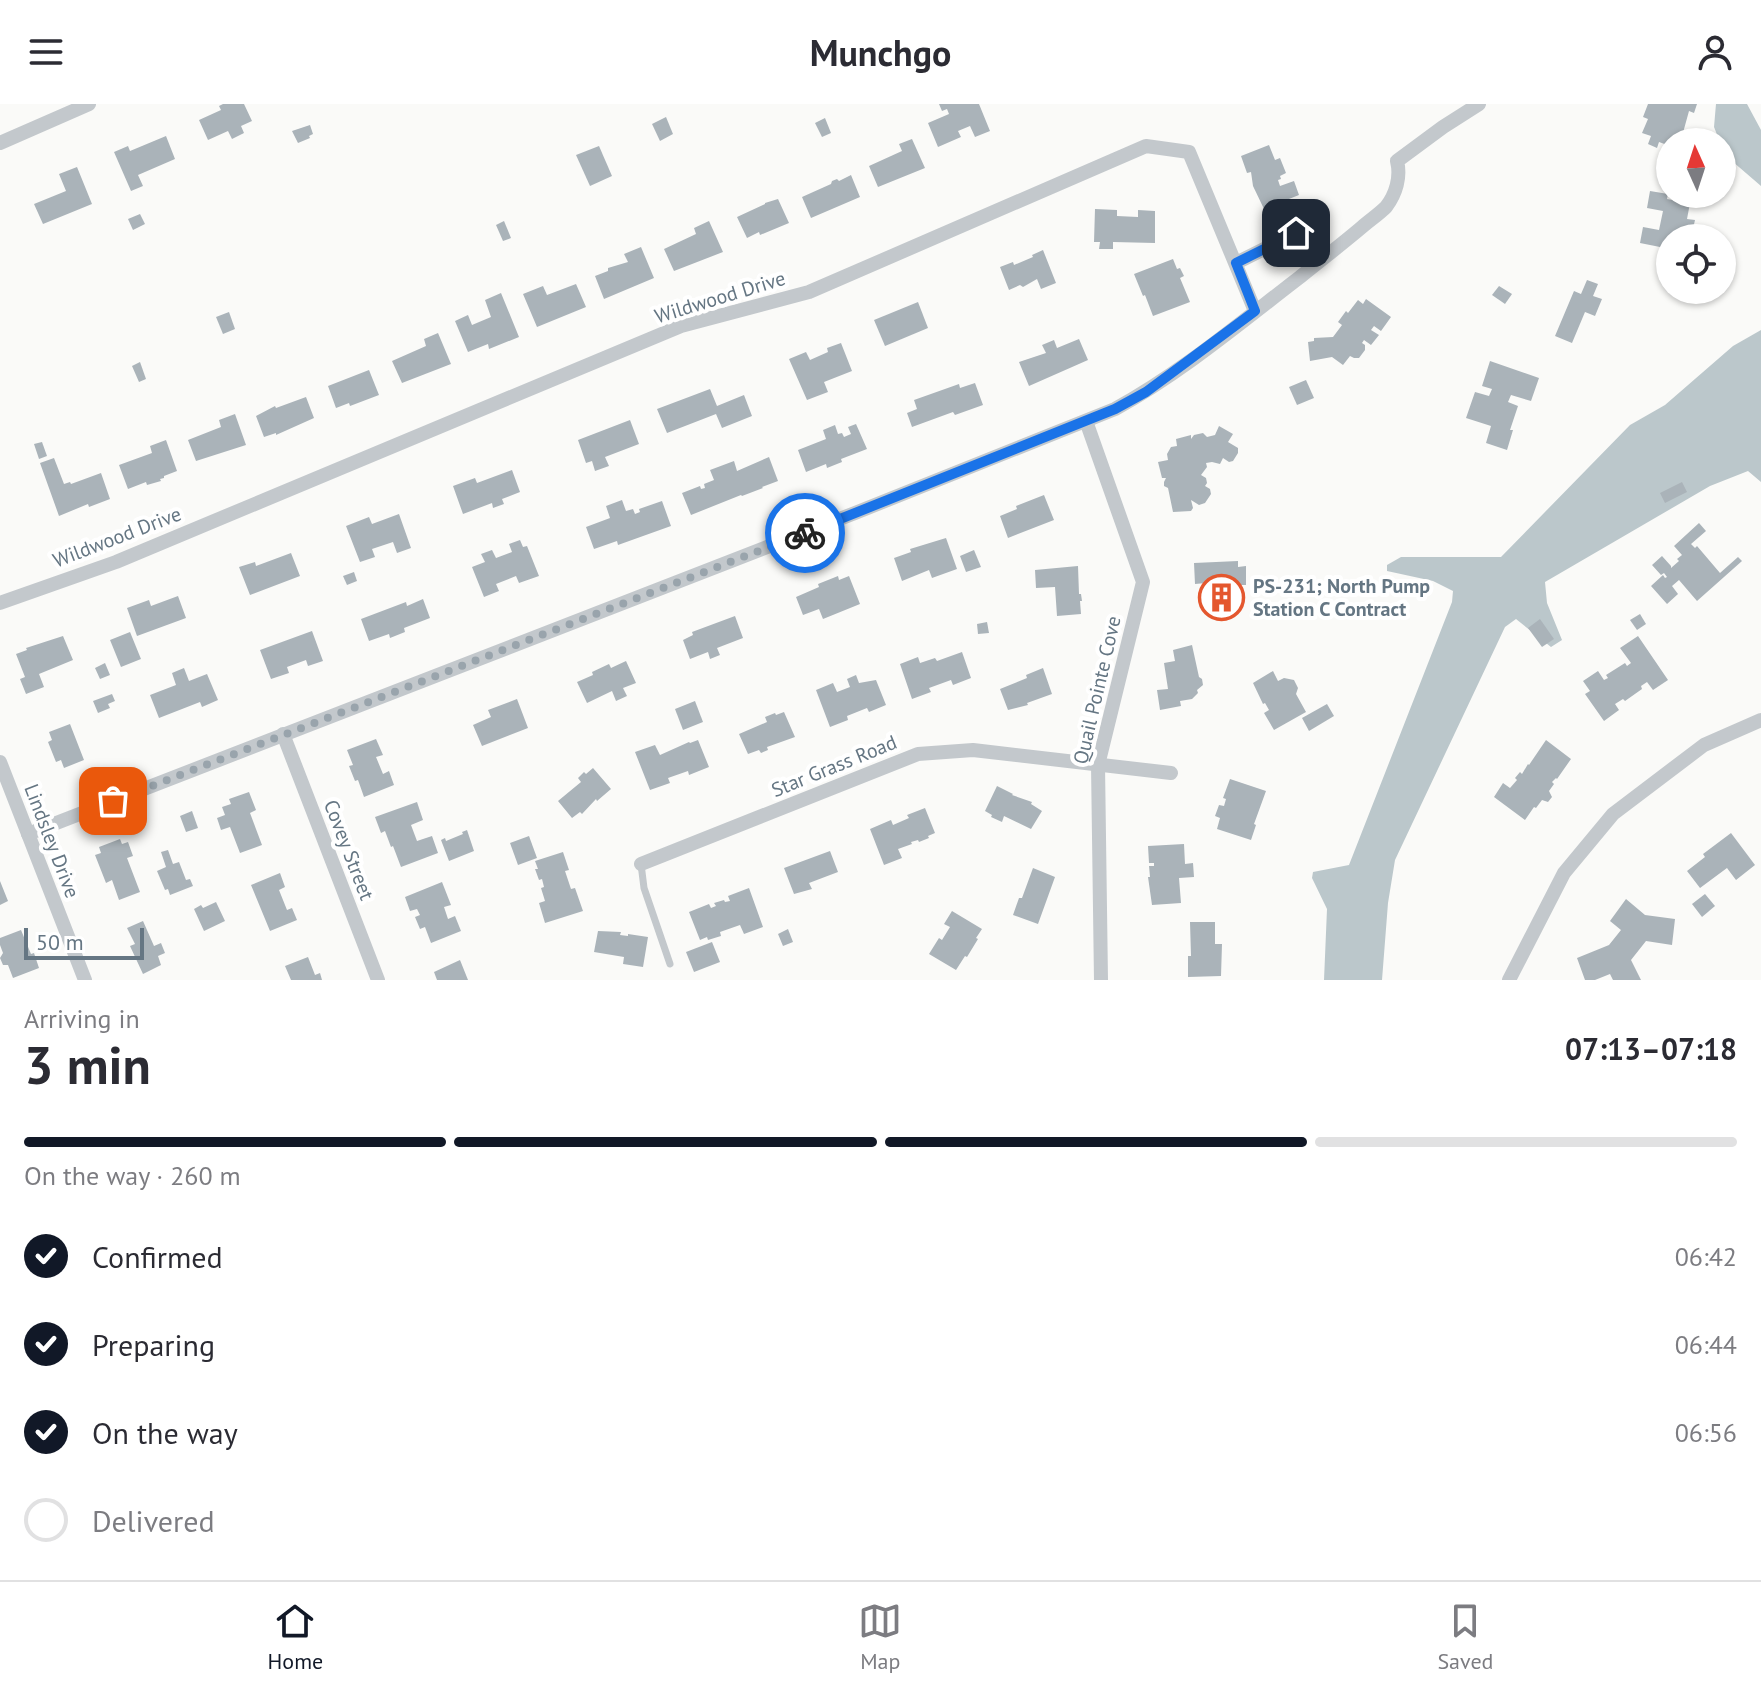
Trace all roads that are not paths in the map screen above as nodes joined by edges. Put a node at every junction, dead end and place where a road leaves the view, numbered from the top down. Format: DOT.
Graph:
graph roads {
  1 [pos="89,104"];
  2 [pos="1479,104"];
  3 [pos="0,143"];
  4 [pos="1296,233"];
  5 [pos="1236,263"];
  6 [pos="1255,311"];
  7 [pos="1086,421"];
  8 [pos="0,603"];
  9 [pos="1761,720"];
  10 [pos="283,734"];
  11 [pos="0,762"];
  12 [pos="1098,765"];
  13 [pos="1171,773"];
  14 [pos="28,834"];
  15 [pos="641,864"];
  16 [pos="670,964"];
  17 [pos="85,980"];
  18 [pos="378,980"];
  19 [pos="1101,980"];
  20 [pos="1509,980"];
  1 -- 3 [label="street"];
  2 -- 6 [label="street"];
  4 -- 5 [label="street"];
  5 -- 6 [label="street"];
  5 -- 8 [label="street, Wildwood Drive"];
  6 -- 7 [label="street"];
  7 -- 10 [label="street"];
  7 -- 12 [label="street, Quail Pointe Cove"];
  9 -- 20 [label="street"];
  10 -- 14 [label="street"];
  10 -- 18 [label="street, Covey Street"];
  11 -- 14 [label="street, Lindsley Drive"];
  12 -- 13 [label="street, Star Grass Road"];
  12 -- 15 [label="street, Star Grass Road"];
  12 -- 19 [label="street, Quail Pointe Cove"];
  14 -- 17 [label="street, Lindsley Drive"];
  15 -- 16 [label="lane"];
}
